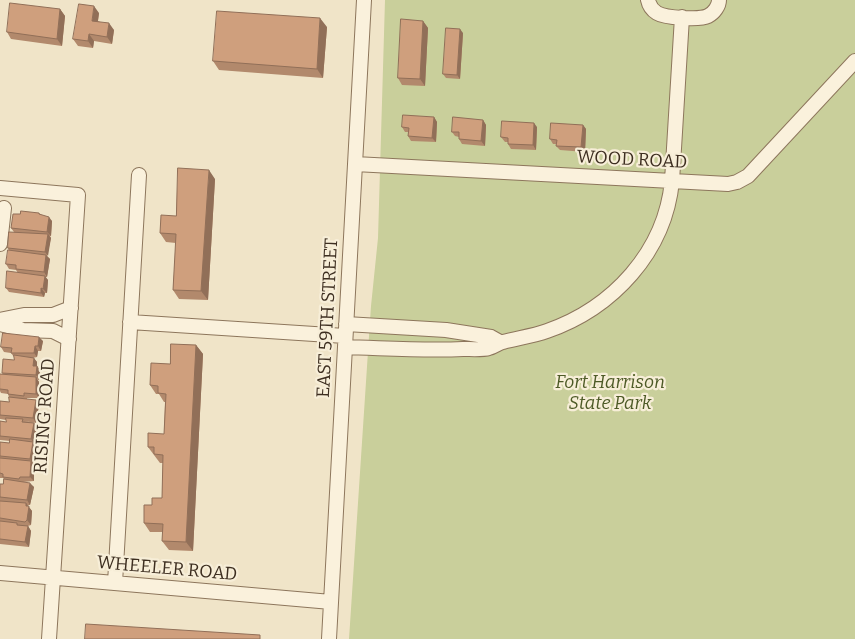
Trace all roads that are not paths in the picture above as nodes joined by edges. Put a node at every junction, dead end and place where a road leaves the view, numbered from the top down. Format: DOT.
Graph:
graph roads {
  1 [pos="364,0"];
  2 [pos="648,0"];
  3 [pos="719,0"];
  4 [pos="682,17"];
  5 [pos="855,61"];
  6 [pos="355,164"];
  7 [pos="139,176"];
  8 [pos="672,181"];
  9 [pos="0,188"];
  10 [pos="4,208"];
  11 [pos="0,244"];
  12 [pos="71,308"];
  13 [pos="0,322"];
  14 [pos="130,322"];
  15 [pos="345,335"];
  16 [pos="69,339"];
  17 [pos="500,342"];
  18 [pos="0,573"];
  19 [pos="54,578"];
  20 [pos="115,583"];
  21 [pos="331,602"];
  22 [pos="49,639"];
  23 [pos="329,639"];
  1 -- 6 [label="street, EAST 59TH STREET"];
  2 -- 4 [label="street"];
  3 -- 4 [label="street"];
  4 -- 8 [label="street"];
  5 -- 8 [label="street, WOOD ROAD"];
  6 -- 8 [label="street, WOOD ROAD"];
  6 -- 15 [label="street, EAST 59TH STREET"];
  7 -- 14 [label="street"];
  8 -- 17 [label="street"];
  9 -- 12 [label="street, RISING ROAD"];
  10 -- 11 [label="street"];
  12 -- 13 [label="street"];
  12 -- 16 [label="street, RISING ROAD"];
  13 -- 16 [label="street"];
  14 -- 15 [label="street"];
  14 -- 20 [label="street"];
  15 -- 17 [label="street"];
  15 -- 17 [label="street"];
  15 -- 21 [label="street, EAST 59TH STREET"];
  16 -- 19 [label="street, RISING ROAD"];
  18 -- 19 [label="street, WHEELER ROAD"];
  19 -- 20 [label="street, WHEELER ROAD"];
  19 -- 22 [label="street, RISING ROAD"];
  20 -- 21 [label="street, WHEELER ROAD"];
  21 -- 23 [label="street, EAST 59TH STREET"];
}
